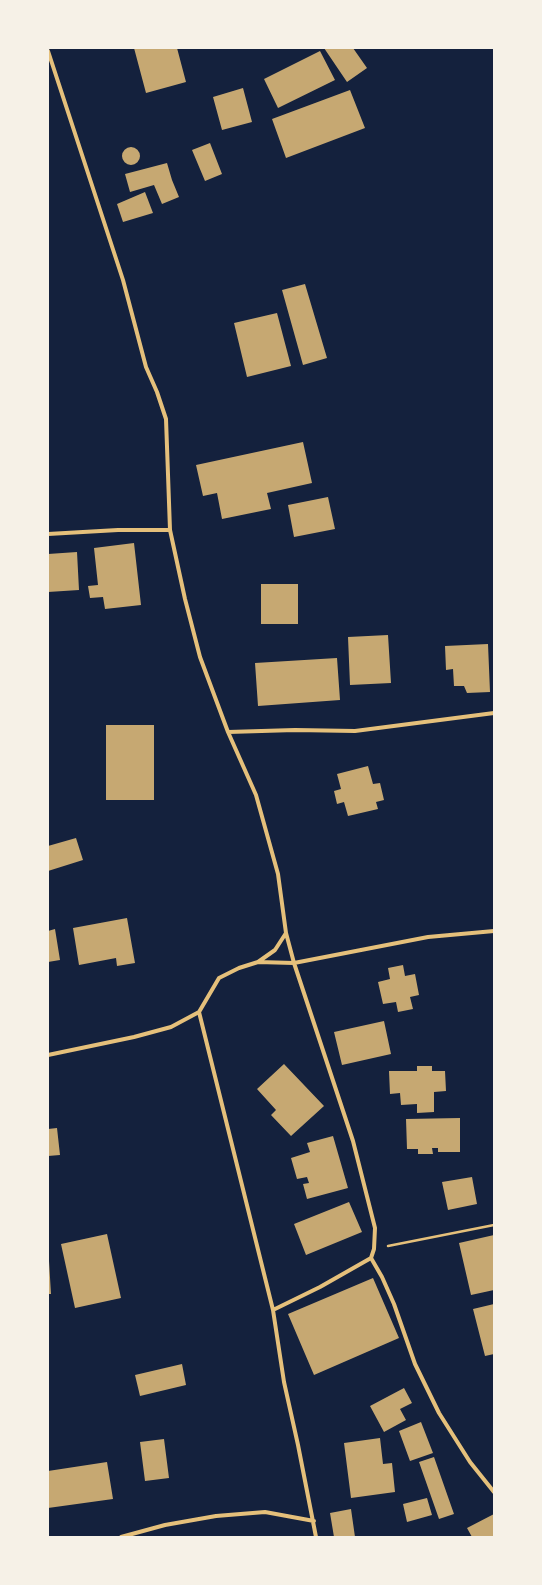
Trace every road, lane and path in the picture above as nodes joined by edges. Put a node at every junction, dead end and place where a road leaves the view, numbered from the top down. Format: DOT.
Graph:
graph roads {
  1 [pos="48,51"];
  2 [pos="170,530"];
  3 [pos="48,534"];
  4 [pos="494,713"];
  5 [pos="228,732"];
  6 [pos="494,931"];
  7 [pos="286,932"];
  8 [pos="258,962"];
  9 [pos="294,963"];
  10 [pos="199,1012"];
  11 [pos="48,1055"];
  12 [pos="494,1225"];
  13 [pos="374,1249"];
  14 [pos="371,1258"];
  15 [pos="273,1310"];
  16 [pos="494,1492"];
  17 [pos="314,1521"];
  18 [pos="121,1537"];
  19 [pos="316,1537"];
  1 -- 2 [label="street"];
  2 -- 3 [label="street"];
  2 -- 5 [label="street"];
  4 -- 5 [label="street"];
  5 -- 7 [label="street"];
  6 -- 9 [label="street"];
  7 -- 8 [label="street"];
  7 -- 9 [label="street"];
  8 -- 9 [label="street"];
  8 -- 10 [label="street"];
  9 -- 13 [label="street"];
  10 -- 11 [label="street"];
  10 -- 15 [label="street"];
  12 -- 13 [label="path"];
  13 -- 14 [label="street"];
  14 -- 15 [label="street"];
  14 -- 16 [label="street"];
  15 -- 17 [label="street"];
  17 -- 18 [label="street"];
  17 -- 19 [label="street"];
}
